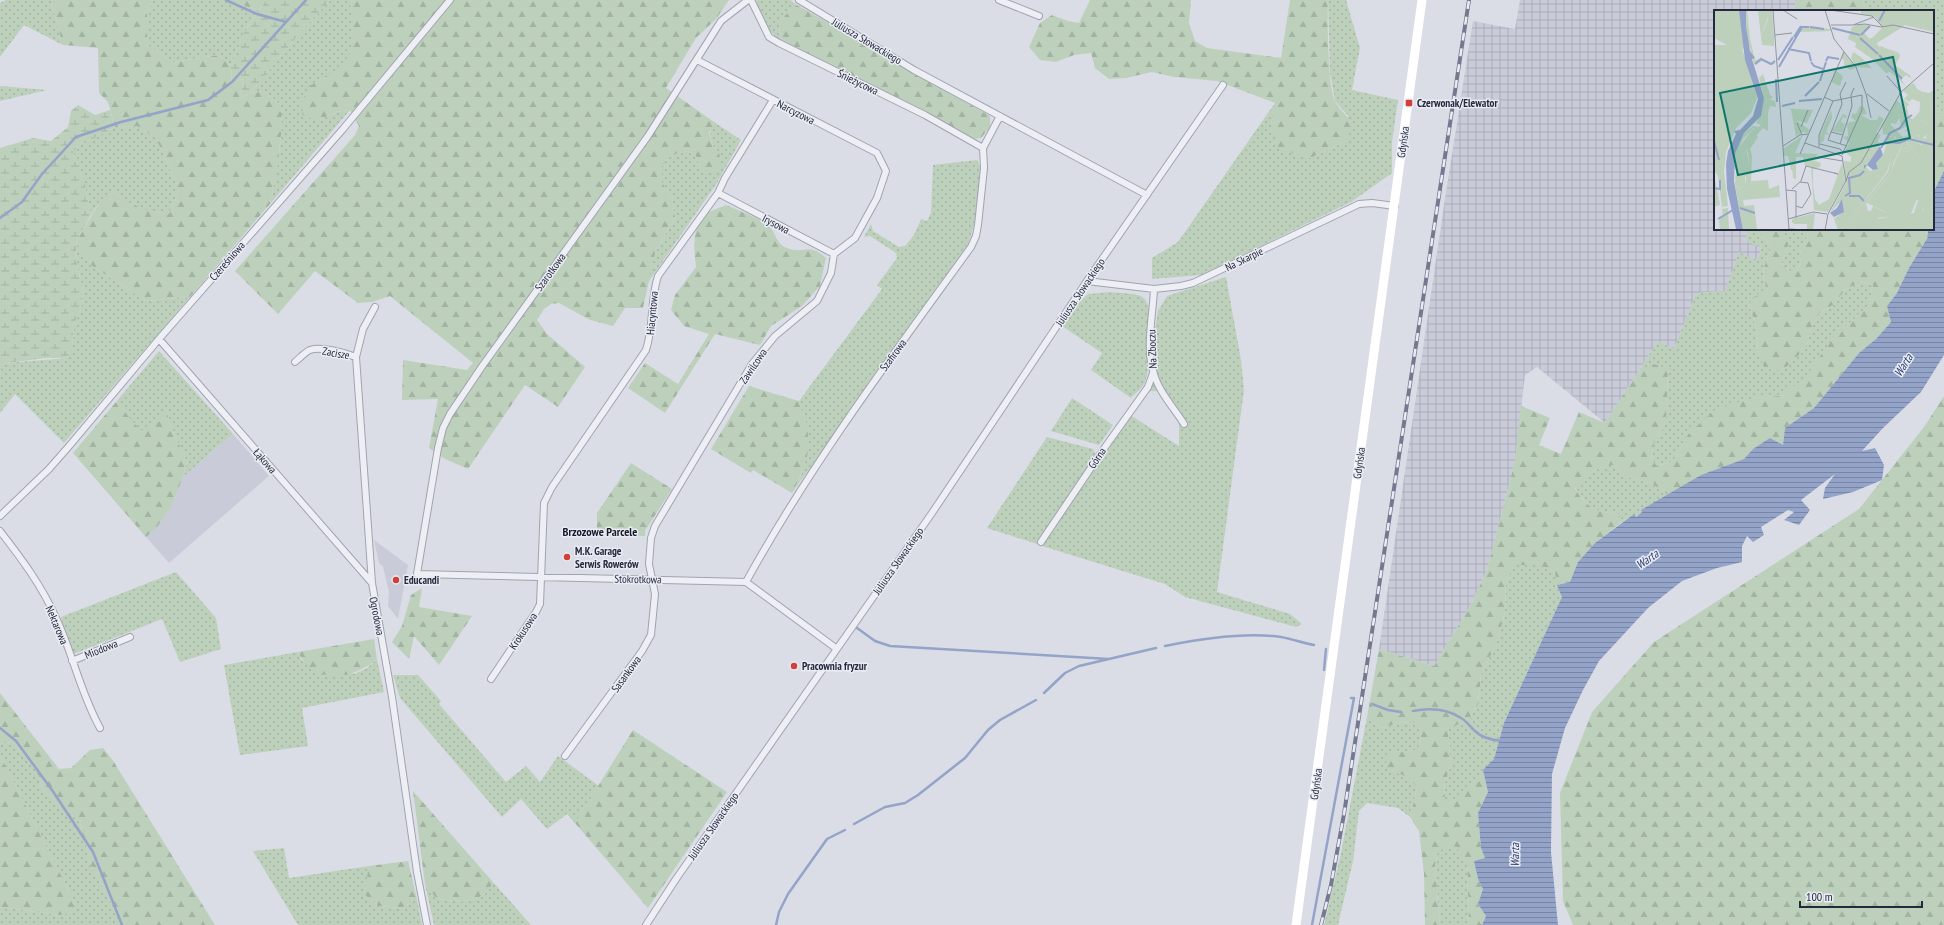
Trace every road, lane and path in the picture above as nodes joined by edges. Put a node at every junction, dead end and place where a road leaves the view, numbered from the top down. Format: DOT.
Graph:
graph roads {
  1 [pos="450,0"];
  2 [pos="748,0"];
  3 [pos="751,0"];
  4 [pos="798,0"];
  5 [pos="999,0"];
  6 [pos="1422,0"];
  7 [pos="1040,16"];
  8 [pos="698,60"];
  9 [pos="1223,85"];
  10 [pos="773,100"];
  11 [pos="1000,116"];
  12 [pos="983,148"];
  13 [pos="718,193"];
  14 [pos="1147,195"];
  15 [pos="1395,206"];
  16 [pos="834,254"];
  17 [pos="1087,281"];
  18 [pos="1154,289"];
  19 [pos="376,307"];
  20 [pos="159,340"];
  21 [pos="356,357"];
  22 [pos="295,362"];
  23 [pos="1153,373"];
  24 [pos="1184,424"];
  25 [pos="0,516"];
  26 [pos="0,531"];
  27 [pos="1041,542"];
  28 [pos="417,574"];
  29 [pos="541,577"];
  30 [pos="652,580"];
  31 [pos="746,582"];
  32 [pos="372,583"];
  33 [pos="130,637"];
  34 [pos="837,649"];
  35 [pos="72,660"];
  36 [pos="491,679"];
  37 [pos="100,728"];
  38 [pos="565,756"];
  39 [pos="428,925"];
  40 [pos="646,925"];
  41 [pos="1296,925"];
  1 -- 20 [label="street, Czereśniowa"];
  2 -- 8 [label="street, Szarotkowa"];
  3 -- 12 [label="street, Śnieżycowa"];
  4 -- 11 [label="street, Juliusza Słowackiego"];
  5 -- 7 [label="street"];
  6 -- 15 [label="main road, Gdyńska"];
  8 -- 10 [label="street, Narcyzowa"];
  8 -- 28 [label="street, Szarotkowa"];
  9 -- 14 [label="street, Juliusza Słowackiego"];
  10 -- 13 [label="street, Hiacyntowa"];
  10 -- 16 [label="street, Narcyzowa"];
  11 -- 12 [label="street"];
  11 -- 14 [label="street, Juliusza Słowackiego"];
  12 -- 31 [label="street, Szafirowa"];
  13 -- 16 [label="street, Irysowa"];
  13 -- 29 [label="street, Hiacyntowa"];
  14 -- 17 [label="street, Juliusza Słowackiego"];
  15 -- 18 [label="street, Na Skarpie"];
  15 -- 41 [label="main road, Gdyńska"];
  16 -- 30 [label="street, Zawilcowa"];
  17 -- 18 [label="street, Na Skarpie"];
  17 -- 34 [label="street, Juliusza Słowackiego"];
  18 -- 23 [label="street, Na Zboczu"];
  19 -- 21 [label="street, Ogrodowa"];
  20 -- 25 [label="street, Czereśniowa"];
  20 -- 32 [label="street, Łąkowa"];
  21 -- 22 [label="street, Zacisze"];
  21 -- 32 [label="street, Ogrodowa"];
  23 -- 24 [label="street, Na Zboczu"];
  23 -- 27 [label="street, Górna"];
  26 -- 35 [label="street, Nektarowa"];
  28 -- 29 [label="street, Stokrotkowa"];
  29 -- 30 [label="street, Stokrotkowa"];
  29 -- 36 [label="street, Krokusowa"];
  30 -- 31 [label="street, Stokrotkowa"];
  30 -- 38 [label="street, Sasankowa"];
  31 -- 34 [label="street"];
  32 -- 39 [label="street, Ogrodowa"];
  33 -- 35 [label="street, Miodowa"];
  34 -- 40 [label="street, Juliusza Słowackiego"];
  35 -- 37 [label="street, Nektarowa"];
}
